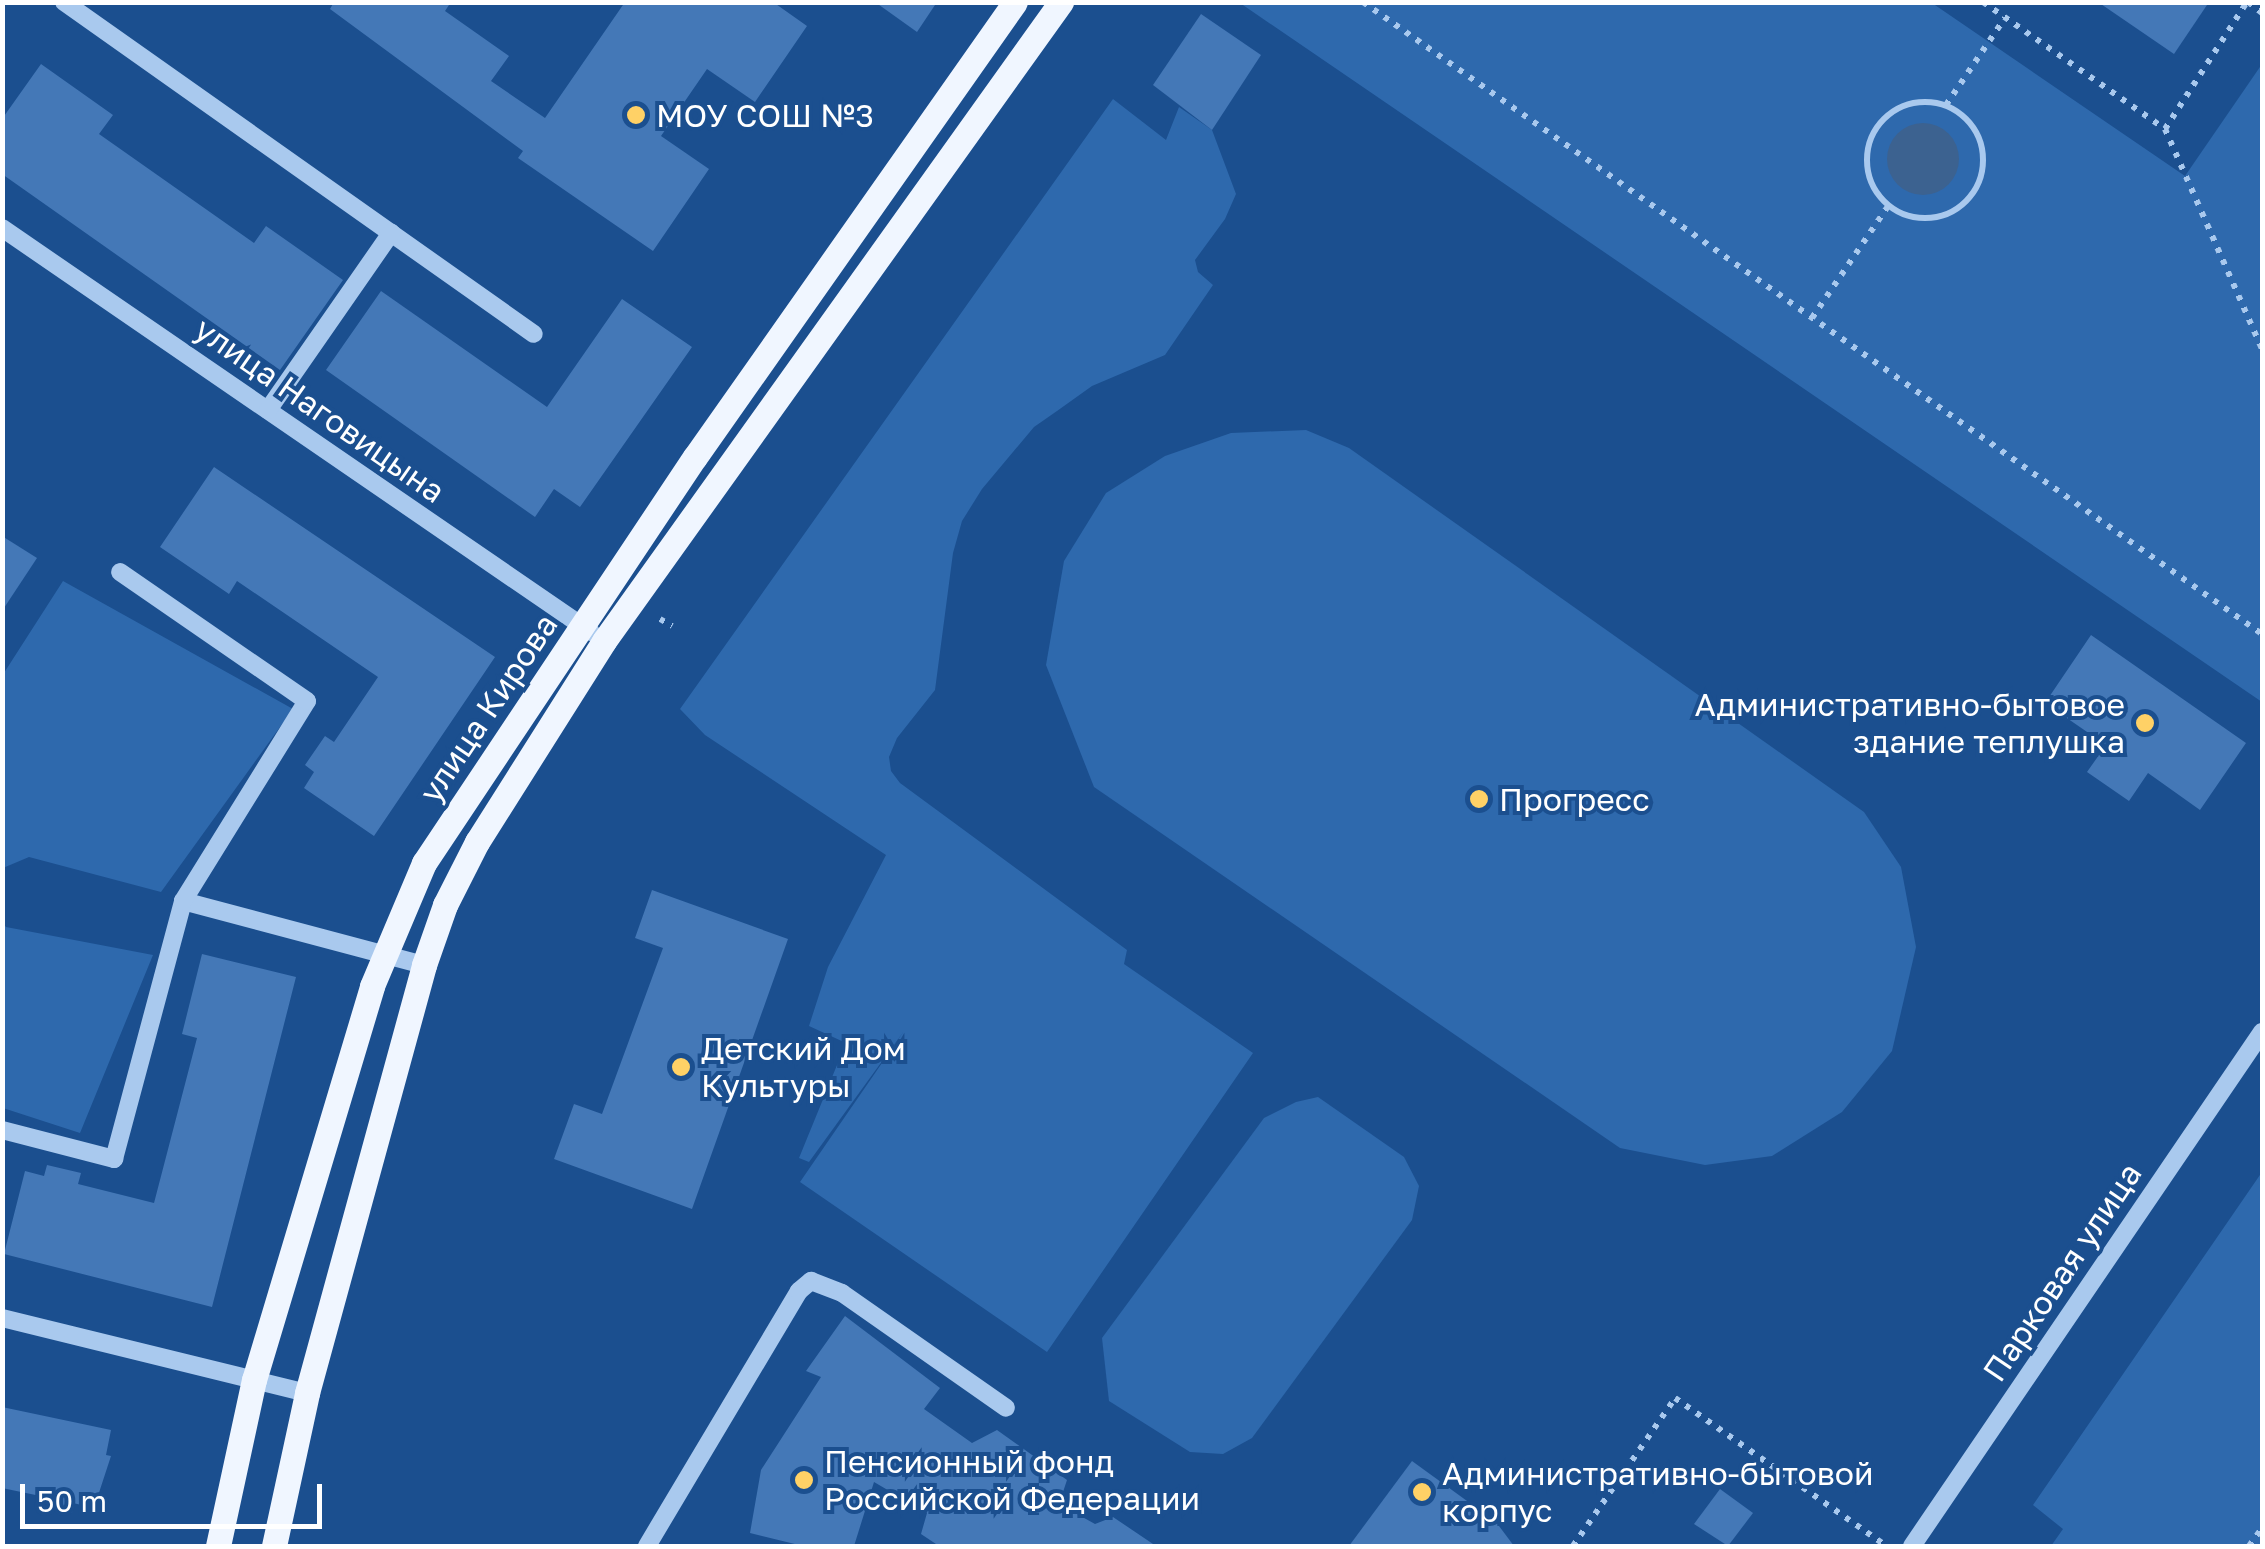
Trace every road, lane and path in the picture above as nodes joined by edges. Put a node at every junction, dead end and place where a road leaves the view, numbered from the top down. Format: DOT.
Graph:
graph roads {
  1 [pos="64,2"];
  2 [pos="1015,2"];
  3 [pos="1060,2"];
  4 [pos="1363,2"];
  5 [pos="1983,2"];
  6 [pos="2247,2"];
  7 [pos="2262,13"];
  8 [pos="2005,18"];
  9 [pos="1946,105"];
  10 [pos="2165,129"];
  11 [pos="1888,206"];
  12 [pos="2,228"];
  13 [pos="391,233"];
  14 [pos="1812,318"];
  15 [pos="534,334"];
  16 [pos="2262,348"];
  17 [pos="268,410"];
  18 [pos="120,572"];
  19 [pos="582,626"];
  20 [pos="2262,634"];
  21 [pos="604,641"];
  22 [pos="183,902"];
  23 [pos="386,953"];
  24 [pos="424,965"];
  25 [pos="2262,1032"];
  26 [pos="2,1130"];
  27 [pos="2,1318"];
  28 [pos="254,1380"];
  29 [pos="307,1393"];
  30 [pos="1006,1408"];
  31 [pos="2262,1528"];
  32 [pos="218,1546"];
  33 [pos="274,1546"];
  34 [pos="647,1546"];
  35 [pos="1574,1546"];
  36 [pos="1887,1546"];
  37 [pos="1912,1546"];
  38 [pos="2249,1546"];
  1 -- 13 [label="street"];
  2 -- 19 [label="main road, улица Кирова"];
  3 -- 21 [label="main road, улица Кирова"];
  4 -- 14 [label="path"];
  5 -- 8 [label="path"];
  6 -- 7 [label="path"];
  6 -- 10 [label="path"];
  8 -- 9 [label="path"];
  8 -- 10 [label="path"];
  9 -- 11 [label="path"];
  9 -- 11 [label="path"];
  10 -- 16 [label="path"];
  11 -- 14 [label="path"];
  12 -- 17 [label="street, улица Наговицына"];
  13 -- 15 [label="street"];
  13 -- 17 [label="street"];
  14 -- 20 [label="path"];
  17 -- 19 [label="street, улица Наговицына"];
  18 -- 22 [label="street"];
  19 -- 21 [label="street, улица Наговицына"];
  19 -- 23 [label="main road, улица Кирова"];
  21 -- 24 [label="main road, улица Кирова"];
  22 -- 23 [label="street"];
  22 -- 26 [label="street"];
  23 -- 24 [label="street"];
  23 -- 28 [label="main road, улица Кирова"];
  24 -- 29 [label="main road, улица Кирова"];
  25 -- 37 [label="street, Парковая улица"];
  27 -- 28 [label="street"];
  28 -- 29 [label="street"];
  28 -- 32 [label="main road, улица Кирова"];
  29 -- 33 [label="main road, улица Кирова"];
  30 -- 34 [label="street"];
  31 -- 38 [label="path"];
  35 -- 36 [label="path"];
}
